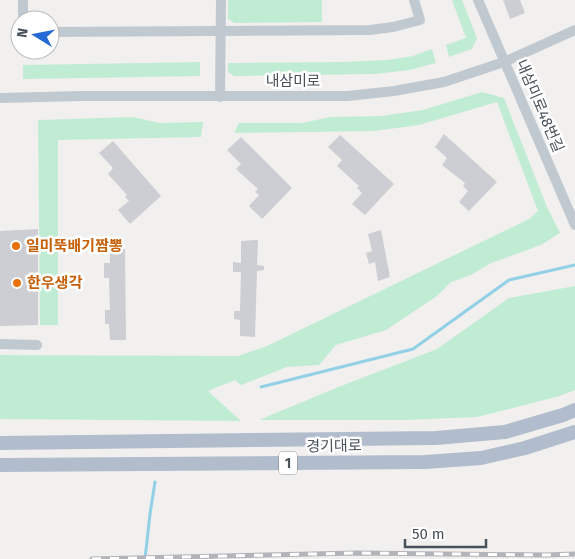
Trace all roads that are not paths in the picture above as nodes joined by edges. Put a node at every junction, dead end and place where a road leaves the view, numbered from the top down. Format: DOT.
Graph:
graph roads {
  1 [pos="221,0"];
  2 [pos="414,0"];
  3 [pos="478,0"];
  4 [pos="575,30"];
  5 [pos="220,31"];
  6 [pos="60,32"];
  7 [pos="504,62"];
  8 [pos="220,97"];
  9 [pos="0,98"];
  10 [pos="575,225"];
  11 [pos="0,344"];
  12 [pos="37,345"];
  13 [pos="575,410"];
  14 [pos="575,432"];
  15 [pos="0,442"];
  16 [pos="0,465"];
  1 -- 5 [label="street"];
  2 -- 5 [label="street"];
  3 -- 7 [label="street, 내삼미로48번길"];
  4 -- 7 [label="street, 내삼미로"];
  5 -- 6 [label="street"];
  5 -- 8 [label="street"];
  7 -- 8 [label="street, 내삼미로"];
  7 -- 10 [label="street, 내삼미로48번길"];
  8 -- 9 [label="street, 내삼미로"];
  11 -- 12 [label="street"];
  13 -- 15 [label="main road, 경기대로 / 1"];
  14 -- 16 [label="main road, 경기대로 / 1"];
}
